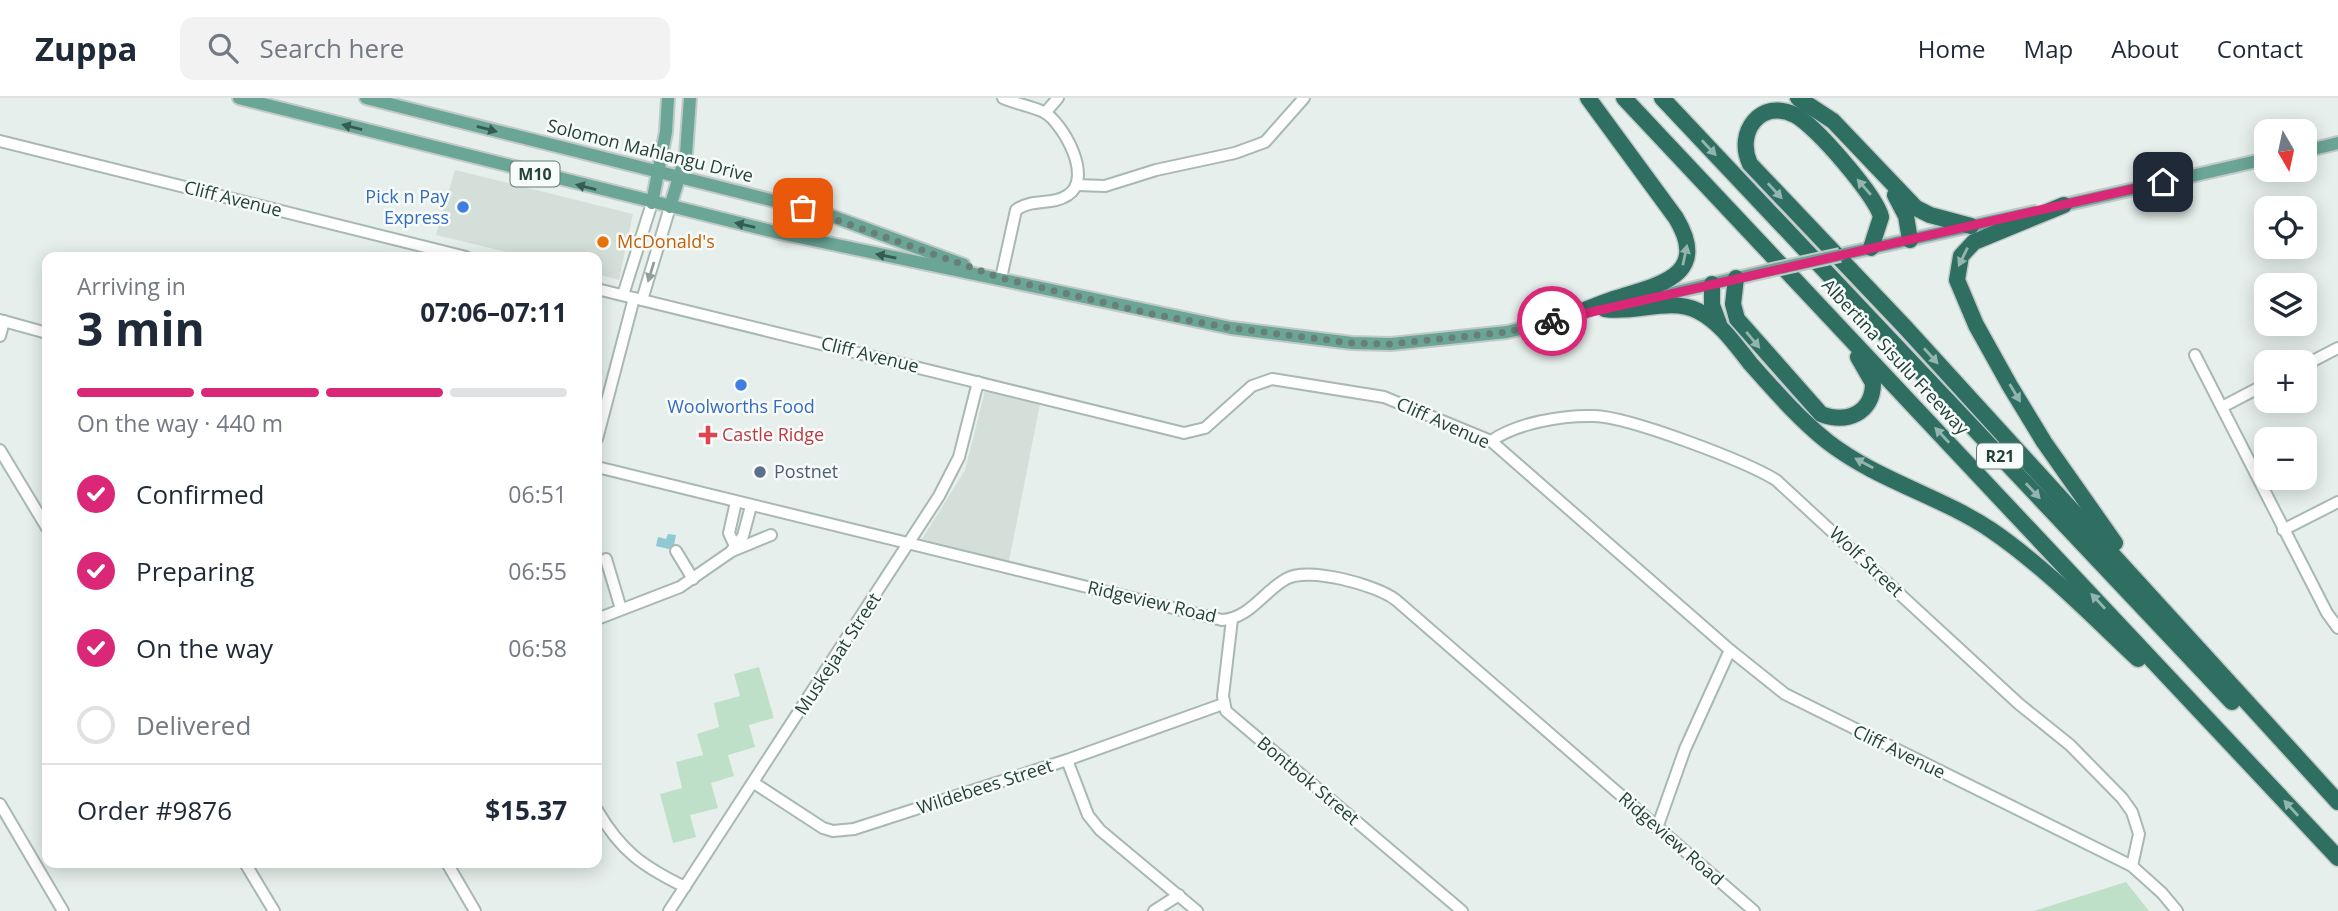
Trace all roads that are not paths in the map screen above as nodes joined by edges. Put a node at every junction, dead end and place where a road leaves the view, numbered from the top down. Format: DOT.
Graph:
graph roads {
  1 [pos="239,98"];
  2 [pos="366,98"];
  3 [pos="668,98"];
  4 [pos="690,98"];
  5 [pos="1003,98"];
  6 [pos="1058,98"];
  7 [pos="1304,98"];
  8 [pos="1588,98"];
  9 [pos="1615,98"];
  10 [pos="1624,98"];
  11 [pos="1662,98"];
  12 [pos="1798,98"];
  13 [pos="1045,113"];
  14 [pos="0,141"];
  15 [pos="2338,144"];
  16 [pos="2317,148"];
  17 [pos="1871,162"];
  18 [pos="2254,162"];
  19 [pos="657,171"];
  20 [pos="681,177"];
  21 [pos="1077,185"];
  22 [pos="652,203"];
  23 [pos="2064,205"];
  24 [pos="670,207"];
  25 [pos="1971,226"];
  26 [pos="1910,240"];
  27 [pos="1871,248"];
  28 [pos="446,252"];
  29 [pos="1740,277"];
  30 [pos="1001,278"];
  31 [pos="1712,284"];
  32 [pos="602,290"];
  33 [pos="633,298"];
  34 [pos="1605,309"];
  35 [pos="1566,318"];
  36 [pos="2,321"];
  37 [pos="1720,327"];
  38 [pos="42,331"];
  39 [pos="0,335"];
  40 [pos="2338,348"];
  41 [pos="2194,355"];
  42 [pos="2317,359"];
  43 [pos="978,382"];
  44 [pos="2254,390"];
  45 [pos="2221,407"];
  46 [pos="602,419"];
  47 [pos="1491,441"];
  48 [pos="0,450"];
  49 [pos="602,468"];
  50 [pos="736,502"];
  51 [pos="2338,502"];
  52 [pos="751,506"];
  53 [pos="42,520"];
  54 [pos="2283,530"];
  55 [pos="771,536"];
  56 [pos="909,544"];
  57 [pos="733,547"];
  58 [pos="676,551"];
  59 [pos="606,559"];
  60 [pos="694,579"];
  61 [pos="621,609"];
  62 [pos="602,618"];
  63 [pos="1232,619"];
  64 [pos="2338,628"];
  65 [pos="1730,650"];
  66 [pos="2233,687"];
  67 [pos="1223,704"];
  68 [pos="2211,722"];
  69 [pos="1067,760"];
  70 [pos="754,783"];
  71 [pos="2338,802"];
  72 [pos="0,804"];
  73 [pos="2338,814"];
  74 [pos="602,817"];
  75 [pos="1657,828"];
  76 [pos="2338,858"];
  77 [pos="2132,866"];
  78 [pos="249,868"];
  79 [pos="450,868"];
  80 [pos="685,887"];
  81 [pos="1179,895"];
  82 [pos="63,911"];
  83 [pos="274,911"];
  84 [pos="475,911"];
  85 [pos="669,911"];
  86 [pos="1154,911"];
  87 [pos="1197,911"];
  88 [pos="1462,911"];
  89 [pos="1754,911"];
  90 [pos="2177,911"];
  22 -- 1 [label="main road, Solomon Mahlangu Drive / M10, one-way"];
  2 -- 19 [label="main road, Solomon Mahlangu Drive / M10, one-way"];
  3 -- 19 [label="main road"];
  4 -- 20 [label="main road"];
  5 -- 13 [label="street"];
  6 -- 13 [label="street"];
  7 -- 21 [label="street"];
  35 -- 8 [label="highway, one-way"];
  29 -- 9 [label="highway, one-way"];
  68 -- 10 [label="highway, Albertina Sisulu Freeway / R21, one-way"];
  11 -- 73 [label="highway, Albertina Sisulu Freeway / R21, one-way"];
  12 -- 17 [label="highway"];
  13 -- 21 [label="street"];
  14 -- 28 [label="street, Cliff Avenue"];
  15 -- 16 [label="main road"];
  17 -- 25 [label="highway"];
  17 -- 26 [label="highway"];
  18 -- 23 [label="main road, Solomon Mahlangu Drive / M10"];
  19 -- 20 [label="main road, Solomon Mahlangu Drive / M10"];
  19 -- 22 [label="main road"];
  20 -- 24 [label="main road"];
  20 -- 30 [label="main road, Solomon Mahlangu Drive / M10"];
  21 -- 30 [label="street"];
  22 -- 24 [label="main road, Solomon Mahlangu Drive / M10"];
  22 -- 33 [label="street"];
  23 -- 25 [label="main road, Solomon Mahlangu Drive / M10"];
  23 -- 66 [label="highway, one-way"];
  30 -- 24 [label="main road, Solomon Mahlangu Drive / M10, one-way"];
  24 -- 33 [label="street, one-way"];
  25 -- 26 [label="main road, Solomon Mahlangu Drive / M10"];
  26 -- 27 [label="main road, Solomon Mahlangu Drive / M10"];
  27 -- 29 [label="main road, Solomon Mahlangu Drive / M10, bridge"];
  27 -- 66 [label="highway, one-way"];
  29 -- 31 [label="main road, Solomon Mahlangu Drive / M10"];
  30 -- 35 [label="main road, Solomon Mahlangu Drive / M10"];
  31 -- 34 [label="main road, Solomon Mahlangu Drive / M10"];
  31 -- 37 [label="highway"];
  32 -- 33 [label="street, Cliff Avenue"];
  33 -- 43 [label="street, Cliff Avenue"];
  33 -- 46 [label="street"];
  34 -- 35 [label="main road, Solomon Mahlangu Drive / M10"];
  34 -- 37 [label="highway"];
  36 -- 38 [label="street"];
  36 -- 39 [label="street"];
  68 -- 37 [label="highway, one-way"];
  40 -- 42 [label="street"];
  41 -- 45 [label="street"];
  43 -- 47 [label="street, Cliff Avenue"];
  43 -- 56 [label="street, Muskejaat Street"];
  44 -- 45 [label="street"];
  45 -- 54 [label="street"];
  47 -- 65 [label="street, Cliff Avenue"];
  47 -- 77 [label="street, Wolf Street"];
  48 -- 53 [label="street"];
  49 -- 50 [label="street, Ridgeview Road"];
  50 -- 52 [label="street, Ridgeview Road"];
  50 -- 57 [label="street"];
  51 -- 54 [label="street"];
  52 -- 56 [label="street, Ridgeview Road"];
  52 -- 57 [label="street"];
  54 -- 64 [label="street"];
  55 -- 57 [label="street"];
  56 -- 63 [label="street, Ridgeview Road"];
  56 -- 70 [label="street, Muskejaat Street"];
  57 -- 60 [label="street"];
  58 -- 60 [label="street"];
  59 -- 61 [label="street"];
  60 -- 61 [label="street"];
  61 -- 62 [label="street"];
  63 -- 67 [label="street"];
  63 -- 75 [label="street, Ridgeview Road"];
  65 -- 75 [label="street"];
  65 -- 77 [label="street, Cliff Avenue"];
  66 -- 71 [label="highway"];
  67 -- 69 [label="street, Wildebees Street"];
  67 -- 88 [label="street, Bontbok Street"];
  76 -- 68 [label="highway, Albertina Sisulu Freeway / R21, one-way"];
  69 -- 70 [label="street, Wildebees Street"];
  69 -- 81 [label="street"];
  70 -- 80 [label="street, Muskejaat Street"];
  72 -- 82 [label="street"];
  74 -- 80 [label="street"];
  75 -- 89 [label="street, Ridgeview Road"];
  77 -- 90 [label="street, Cliff Avenue"];
  78 -- 83 [label="street"];
  79 -- 84 [label="street"];
  80 -- 85 [label="street, Muskejaat Street"];
  81 -- 86 [label="street"];
  81 -- 87 [label="street"];
}
